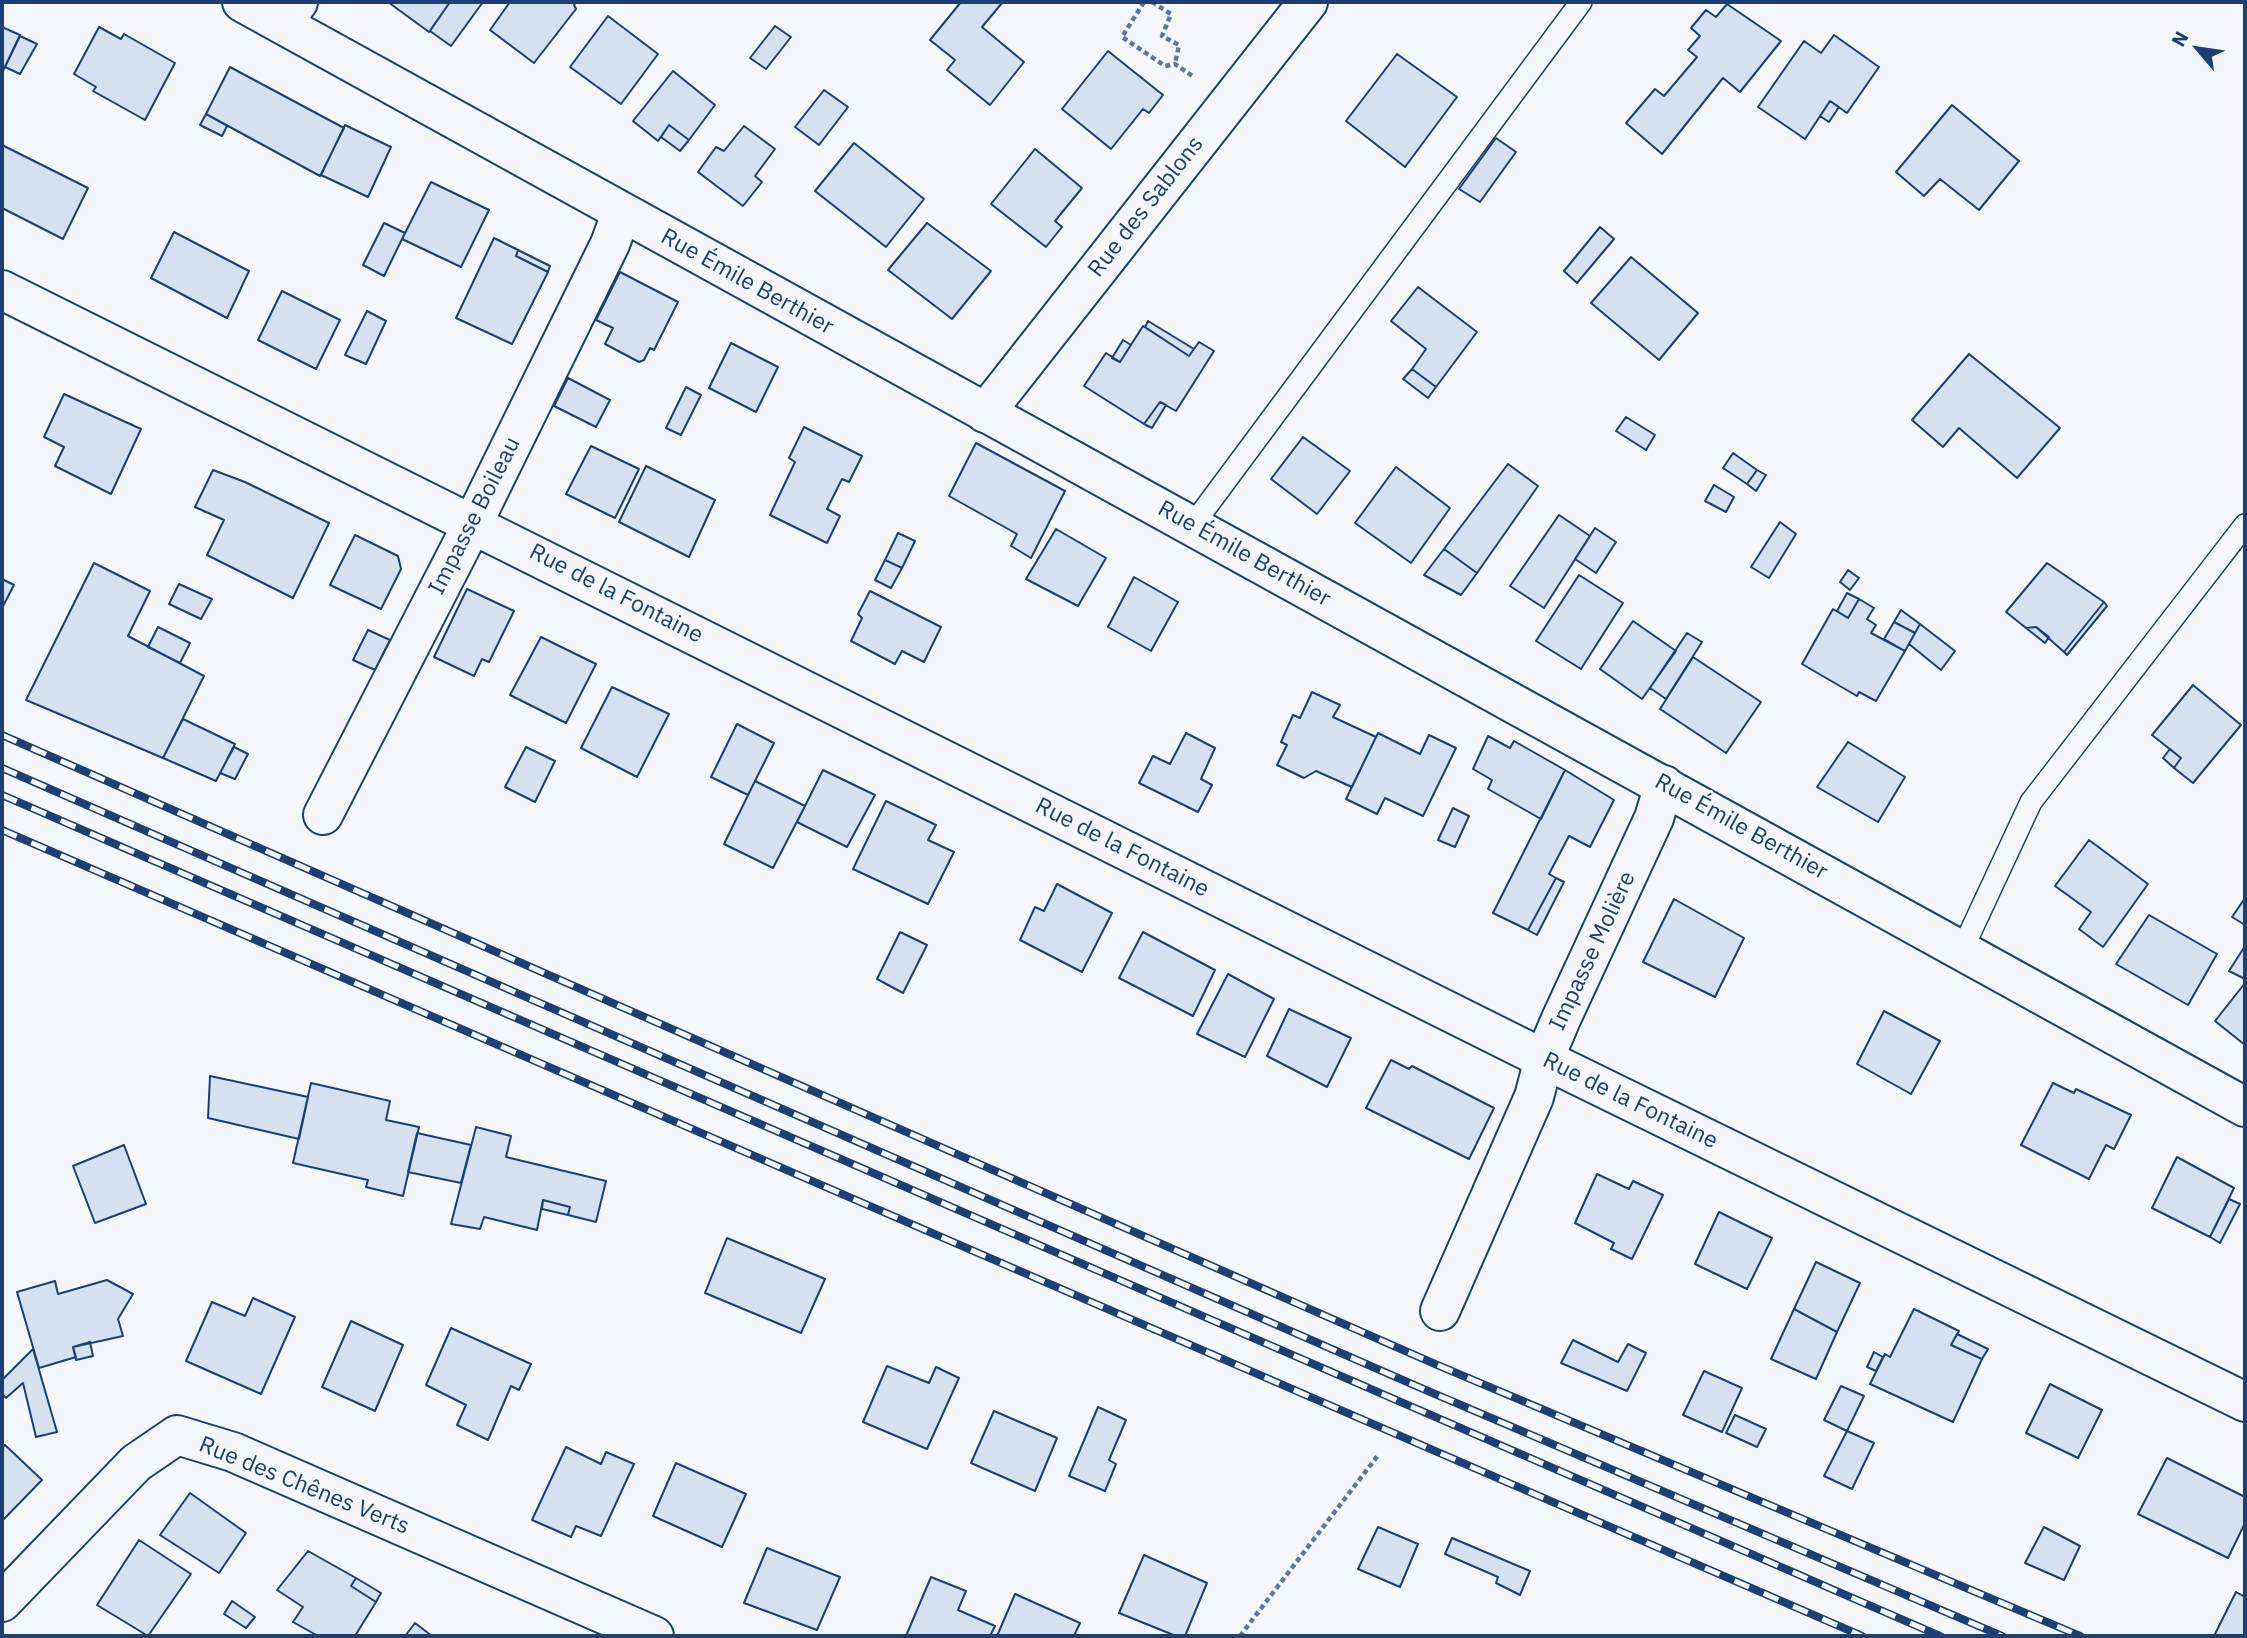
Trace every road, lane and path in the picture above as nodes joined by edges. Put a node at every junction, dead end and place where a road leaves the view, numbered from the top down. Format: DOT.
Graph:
graph roads {
  1 [pos="242,2"];
  2 [pos="1144,2"];
  3 [pos="1152,2"];
  4 [pos="1308,2"];
  5 [pos="1581,2"];
  6 [pos="290,13"];
  7 [pos="621,214"];
  8 [pos="2,290"];
  9 [pos="985,413"];
  10 [pos="473,523"];
  11 [pos="2245,525"];
  12 [pos="1192,526"];
  13 [pos="1664,785"];
  14 [pos="323,815"];
  15 [pos="1962,950"];
  16 [pos="1544,1059"];
  17 [pos="2245,1107"];
  18 [pos="1440,1311"];
  19 [pos="2245,1402"];
  20 [pos="1379,1454"];
  21 [pos="2,1602"];
  22 [pos="654,1636"];
  23 [pos="1240,1636"];
  1 -- 6 [label="street, Rue Émile Berthier"];
  2 -- 3 [label="path"];
  4 -- 9 [label="street, Rue des Sablons"];
  5 -- 12 [label="lane"];
  6 -- 7 [label="street, Rue Émile Berthier"];
  7 -- 9 [label="street, Rue Émile Berthier"];
  7 -- 10 [label="street, Impasse Boileau"];
  8 -- 10 [label="street, Rue de la Fontaine"];
  9 -- 12 [label="street, Rue Émile Berthier"];
  10 -- 14 [label="street, Impasse Boileau"];
  10 -- 16 [label="street, Rue de la Fontaine"];
  11 -- 15 [label="lane"];
  12 -- 13 [label="street, Rue Émile Berthier"];
  13 -- 15 [label="street, Rue Émile Berthier"];
  13 -- 16 [label="street, Impasse Molière"];
  15 -- 17 [label="street, Rue Émile Berthier"];
  16 -- 18 [label="street, Impasse Molière"];
  16 -- 19 [label="street, Rue de la Fontaine"];
  20 -- 23 [label="path"];
  21 -- 22 [label="street, Rue des Chênes Verts"];
}
